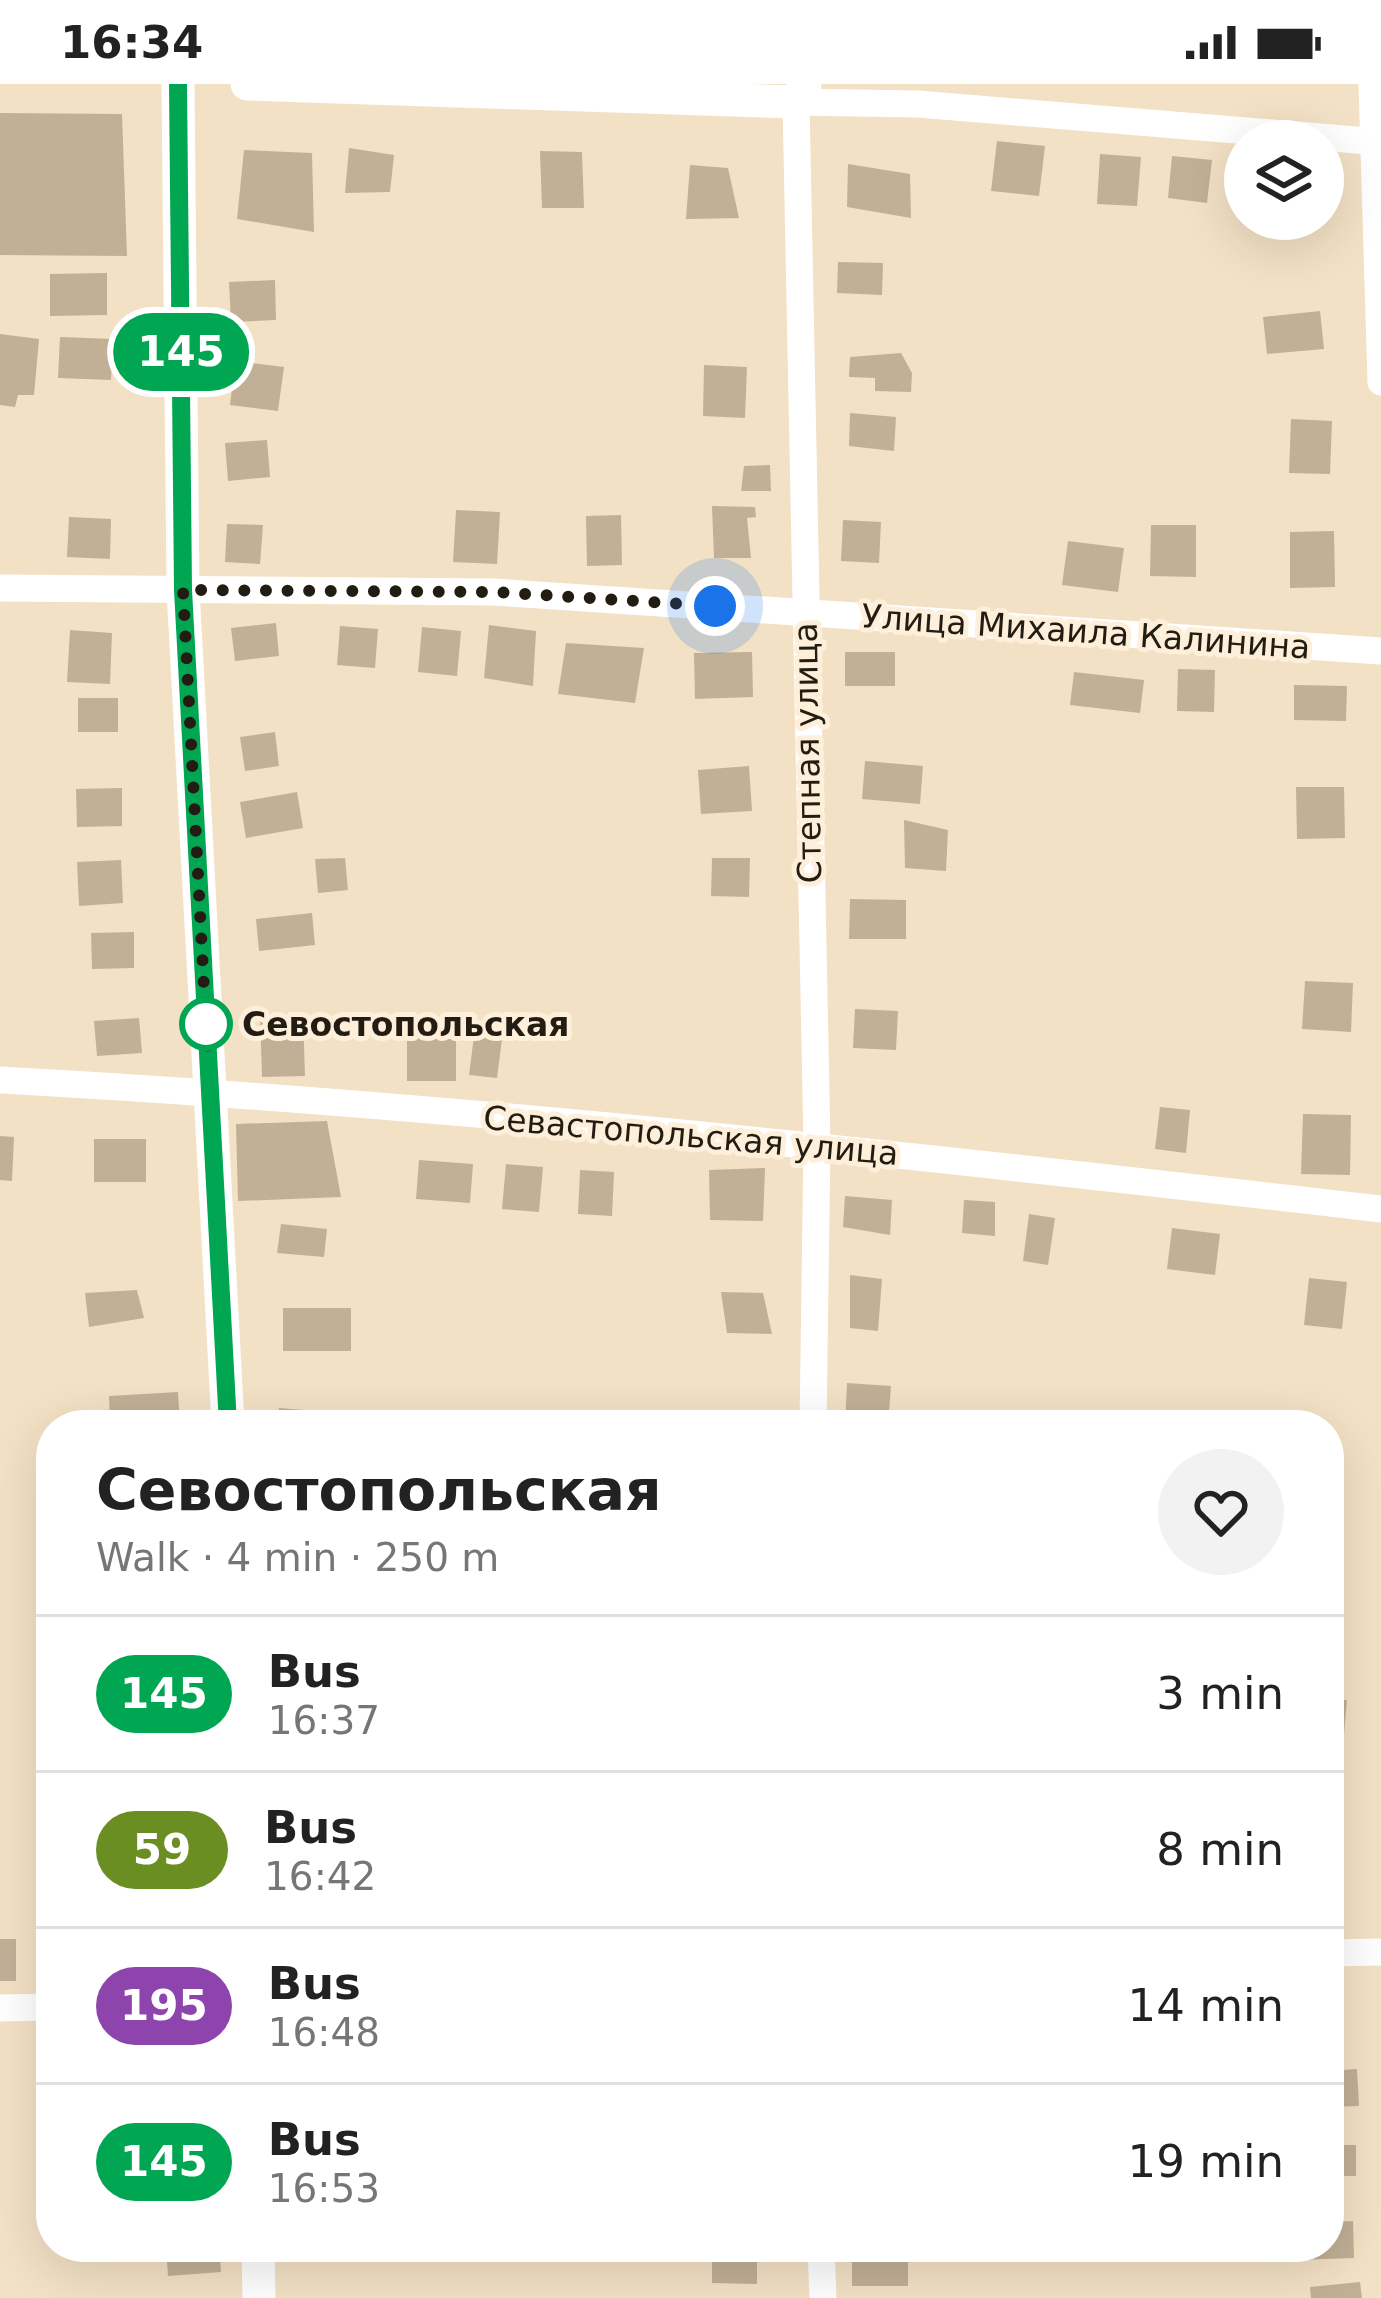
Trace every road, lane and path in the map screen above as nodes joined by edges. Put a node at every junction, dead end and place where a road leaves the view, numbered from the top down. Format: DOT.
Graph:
graph roads {
  1 [pos="178,84"];
  2 [pos="247,84"];
  3 [pos="1372,84"];
  4 [pos="800,93"];
  5 [pos="1376,142"];
  6 [pos="1381,382"];
  7 [pos="0,588"];
  8 [pos="183,590"];
  9 [pos="803,612"];
  10 [pos="1381,651"];
  11 [pos="0,1080"];
  12 [pos="209,1091"];
  13 [pos="817,1144"];
  14 [pos="1381,1209"];
  15 [pos="227,1410"];
  16 [pos="813,1410"];
  17 [pos="1381,1952"];
  18 [pos="1344,1953"];
  19 [pos="36,2007"];
  20 [pos="0,2008"];
  21 [pos="258,2262"];
  22 [pos="822,2262"];
  23 [pos="259,2298"];
  24 [pos="823,2298"];
  1 -- 8 [label="street"];
  2 -- 4 [label="street"];
  3 -- 5 [label="street"];
  4 -- 5 [label="street"];
  4 -- 9 [label="street, Степная улица"];
  5 -- 6 [label="street"];
  7 -- 8 [label="street, Улица Михаила Калинина"];
  8 -- 9 [label="street, Улица Михаила Калинина"];
  8 -- 12 [label="street"];
  9 -- 10 [label="street, Улица Михаила Калинина"];
  9 -- 13 [label="street, Степная улица"];
  11 -- 12 [label="street, Севастопольская улица"];
  12 -- 13 [label="street, Севастопольская улица"];
  12 -- 15 [label="street"];
  13 -- 14 [label="street, Севастопольская улица"];
  13 -- 16 [label="street, Степная улица"];
  17 -- 18 [label="street"];
  19 -- 20 [label="street"];
  21 -- 23 [label="street"];
  22 -- 24 [label="street"];
}
